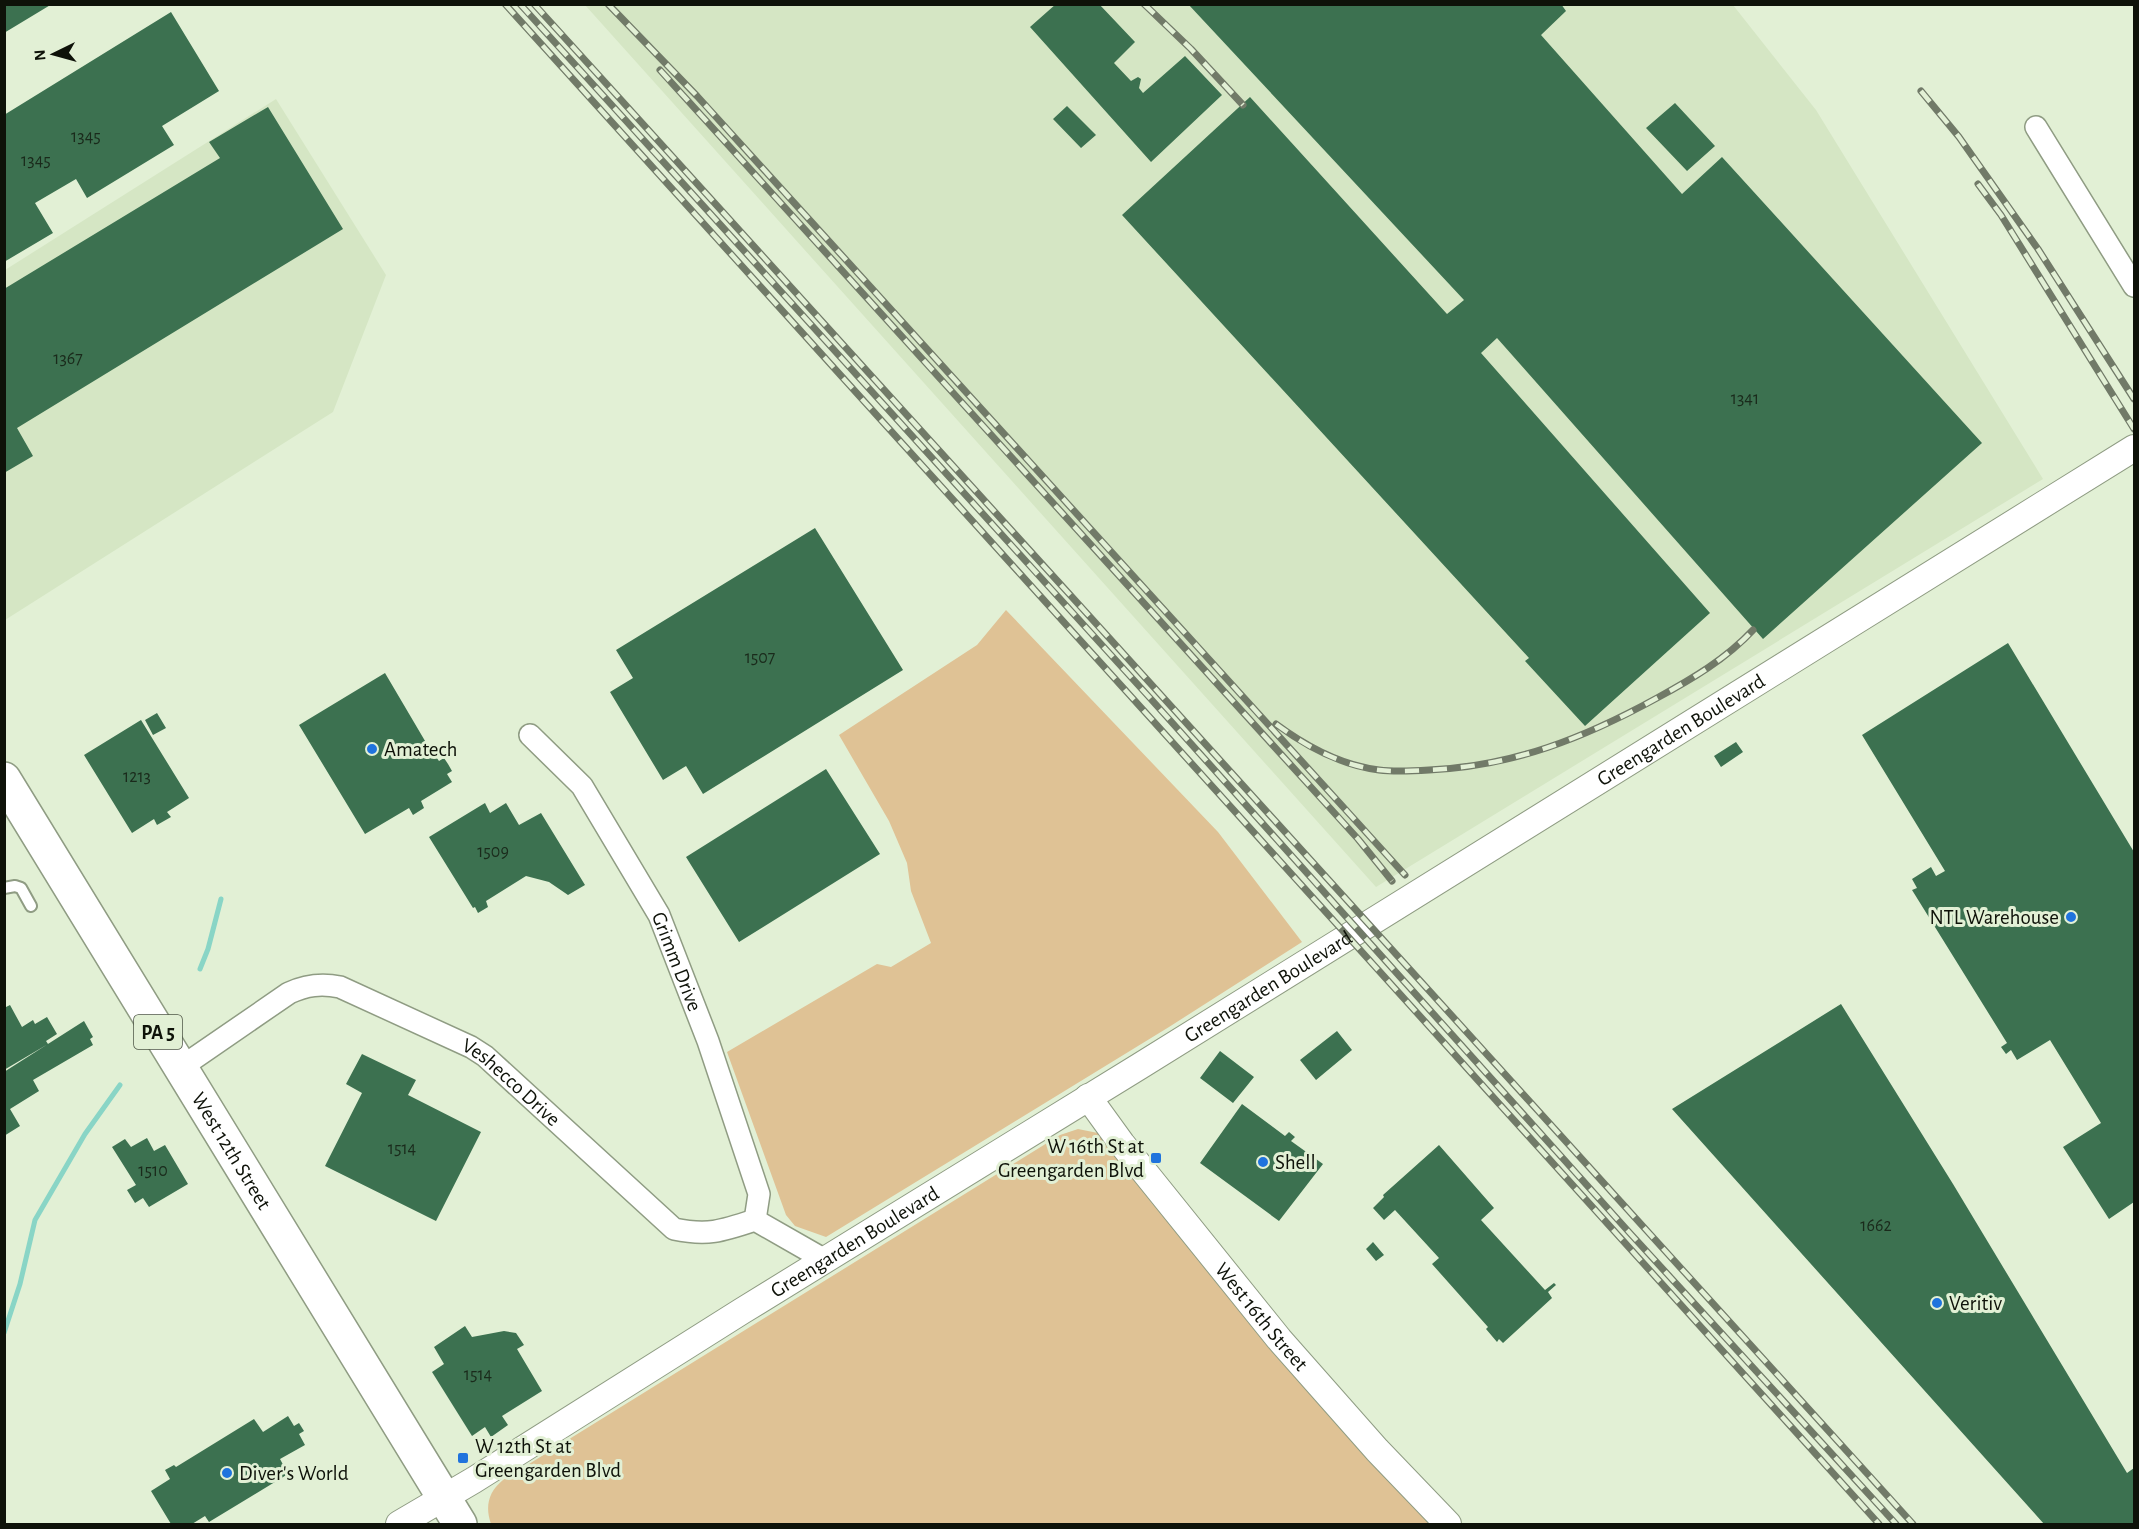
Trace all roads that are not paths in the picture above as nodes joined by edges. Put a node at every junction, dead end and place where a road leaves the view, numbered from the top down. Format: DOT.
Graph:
graph roads {
  1 [pos="2036,127"];
  2 [pos="2134,286"];
  3 [pos="2134,448"];
  4 [pos="530,735"];
  5 [pos="4,779"];
  6 [pos="4,888"];
  7 [pos="32,906"];
  8 [pos="180,1068"];
  9 [pos="1088,1097"];
  10 [pos="755,1220"];
  11 [pos="825,1260"];
  12 [pos="451,1511"];
  13 [pos="399,1524"];
  14 [pos="1448,1524"];
  1 -- 2 [label="street"];
  3 -- 9 [label="street, Greengarden Boulevard"];
  4 -- 10 [label="street, Grimm Drive"];
  5 -- 8 [label="main road, West 12th Street / PA 5"];
  6 -- 7 [label="lane"];
  8 -- 10 [label="street, Veshecco Drive"];
  8 -- 12 [label="main road, West 12th Street / PA 5"];
  9 -- 11 [label="street, Greengarden Boulevard"];
  9 -- 14 [label="street, West 16th Street"];
  10 -- 11 [label="street"];
  11 -- 12 [label="street, Greengarden Boulevard"];
  12 -- 13 [label="street, Greengarden Boulevard"];
}
